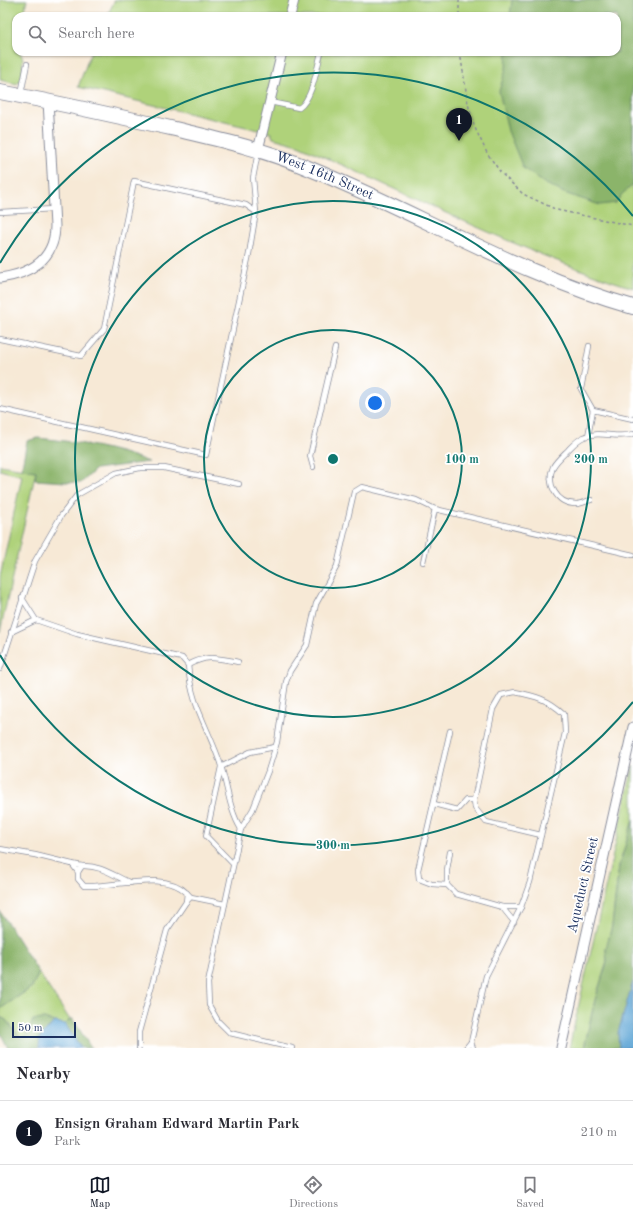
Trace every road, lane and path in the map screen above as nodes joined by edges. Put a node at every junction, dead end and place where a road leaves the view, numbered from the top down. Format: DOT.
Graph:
graph roads {
  1 [pos="294,0"];
  2 [pos="459,0"];
  3 [pos="291,12"];
  4 [pos="459,12"];
  5 [pos="281,56"];
  6 [pos="321,56"];
  7 [pos="461,56"];
  8 [pos="27,64"];
  9 [pos="0,92"];
  10 [pos="21,96"];
  11 [pos="48,101"];
  12 [pos="270,102"];
  13 [pos="258,150"];
  14 [pos="54,210"];
  15 [pos="0,212"];
  16 [pos="256,212"];
  17 [pos="633,226"];
  18 [pos="0,278"];
  19 [pos="633,307"];
  20 [pos="0,339"];
  21 [pos="589,346"];
  22 [pos="335,348"];
  23 [pos="0,409"];
  24 [pos="594,410"];
  25 [pos="633,419"];
  26 [pos="633,434"];
  27 [pos="588,436"];
  28 [pos="625,436"];
  29 [pos="633,438"];
  30 [pos="313,467"];
  31 [pos="239,484"];
  32 [pos="591,500"];
  33 [pos="435,509"];
  34 [pos="633,555"];
  35 [pos="423,562"];
  36 [pos="22,598"];
  37 [pos="36,620"];
  38 [pos="12,632"];
  39 [pos="238,662"];
  40 [pos="188,665"];
  41 [pos="0,669"];
  42 [pos="633,727"];
  43 [pos="450,731"];
  44 [pos="275,747"];
  45 [pos="221,767"];
  46 [pos="474,800"];
  47 [pos="434,804"];
  48 [pos="241,829"];
  49 [pos="541,835"];
  50 [pos="0,849"];
  51 [pos="450,852"];
  52 [pos="72,864"];
  53 [pos="233,864"];
  54 [pos="82,866"];
  55 [pos="78,872"];
  56 [pos="131,883"];
  57 [pos="447,885"];
  58 [pos="187,892"];
  59 [pos="191,897"];
  60 [pos="186,902"];
  61 [pos="225,904"];
  62 [pos="502,907"];
  63 [pos="521,907"];
  64 [pos="514,922"];
  65 [pos="471,1042"];
  66 [pos="139,1048"];
  67 [pos="292,1048"];
  68 [pos="466,1048"];
  69 [pos="473,1048"];
  70 [pos="561,1048"];
  1 -- 3 [label="street"];
  2 -- 4 [label="path"];
  5 -- 12 [label="street"];
  6 -- 12 [label="lane"];
  7 -- 17 [label="path"];
  8 -- 10 [label="lane"];
  9 -- 10 [label="main road, West 16th Street"];
  10 -- 11 [label="main road, West 16th Street"];
  11 -- 13 [label="main road, West 16th Street"];
  11 -- 14 [label="street"];
  12 -- 13 [label="street"];
  13 -- 16 [label="lane"];
  13 -- 19 [label="main road, West 16th Street"];
  14 -- 15 [label="lane"];
  14 -- 18 [label="street"];
  16 -- 20 [label="lane"];
  16 -- 23 [label="lane"];
  21 -- 24 [label="lane"];
  22 -- 30 [label="lane"];
  24 -- 25 [label="lane"];
  24 -- 27 [label="lane"];
  26 -- 28 [label="lane"];
  27 -- 28 [label="lane"];
  27 -- 32 [label="lane"];
  28 -- 29 [label="lane"];
  31 -- 36 [label="lane"];
  33 -- 34 [label="lane"];
  33 -- 35 [label="lane"];
  33 -- 44 [label="lane"];
  36 -- 37 [label="lane"];
  36 -- 38 [label="lane"];
  37 -- 38 [label="lane"];
  37 -- 40 [label="lane"];
  38 -- 41 [label="lane"];
  39 -- 40 [label="lane"];
  40 -- 45 [label="lane"];
  42 -- 70 [label="street, Aqueduct Street"];
  43 -- 47 [label="lane"];
  44 -- 45 [label="lane"];
  44 -- 48 [label="lane"];
  45 -- 48 [label="lane"];
  45 -- 53 [label="lane"];
  46 -- 47 [label="lane"];
  46 -- 49 [label="lane"];
  46 -- 49 [label="lane"];
  47 -- 57 [label="lane"];
  48 -- 53 [label="lane"];
  49 -- 63 [label="lane"];
  50 -- 52 [label="lane"];
  51 -- 57 [label="lane"];
  52 -- 54 [label="lane"];
  52 -- 55 [label="lane"];
  53 -- 61 [label="lane"];
  54 -- 55 [label="lane"];
  54 -- 56 [label="lane"];
  55 -- 56 [label="lane"];
  56 -- 58 [label="lane"];
  57 -- 62 [label="lane"];
  58 -- 59 [label="lane"];
  58 -- 60 [label="lane"];
  59 -- 60 [label="lane"];
  59 -- 61 [label="lane"];
  60 -- 66 [label="lane"];
  61 -- 67 [label="lane"];
  62 -- 63 [label="lane"];
  62 -- 64 [label="lane"];
  63 -- 64 [label="lane"];
  64 -- 65 [label="lane"];
  65 -- 68 [label="lane"];
  65 -- 69 [label="lane"];
}
